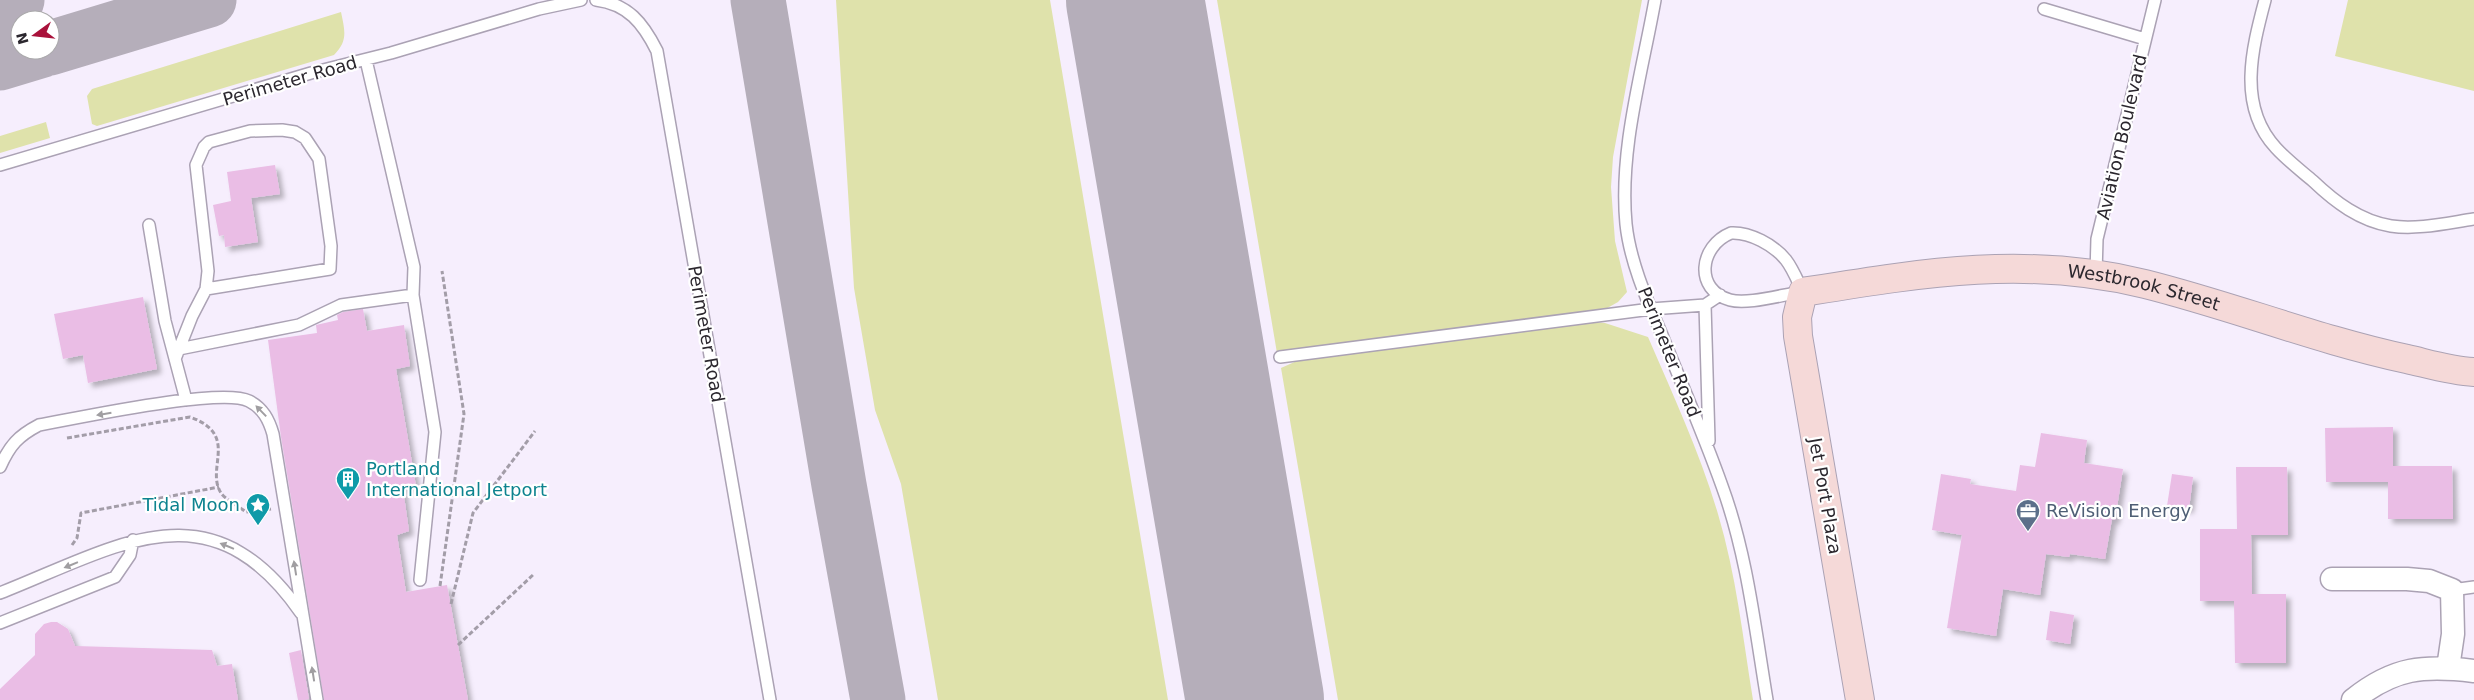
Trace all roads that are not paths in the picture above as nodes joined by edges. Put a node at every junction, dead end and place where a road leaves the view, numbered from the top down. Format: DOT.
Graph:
graph roads {
  1 [pos="581,0"];
  2 [pos="596,0"];
  3 [pos="1655,0"];
  4 [pos="2155,0"];
  5 [pos="2265,0"];
  6 [pos="2044,9"];
  7 [pos="2145,39"];
  8 [pos="366,60"];
  9 [pos="0,165"];
  10 [pos="2474,220"];
  11 [pos="149,224"];
  12 [pos="2096,274"];
  13 [pos="206,289"];
  14 [pos="1803,292"];
  15 [pos="413,295"];
  16 [pos="1720,295"];
  17 [pos="1705,305"];
  18 [pos="1651,309"];
  19 [pos="177,354"];
  20 [pos="1280,357"];
  21 [pos="2474,372"];
  22 [pos="186,400"];
  23 [pos="1709,450"];
  24 [pos="0,467"];
  25 [pos="134,540"];
  26 [pos="2332,579"];
  27 [pos="420,580"];
  28 [pos="2474,587"];
  29 [pos="2452,590"];
  30 [pos="0,593"];
  31 [pos="303,616"];
  32 [pos="0,623"];
  33 [pos="2448,668"];
  34 [pos="2474,671"];
  35 [pos="317,700"];
  36 [pos="770,700"];
  37 [pos="1767,700"];
  38 [pos="1860,700"];
  39 [pos="2353,700"];
  1 -- 8 [label="lane, Perimeter Road"];
  2 -- 36 [label="lane, Perimeter Road"];
  3 -- 18 [label="lane, Perimeter Road"];
  4 -- 7 [label="lane, Aviation Boulevard"];
  5 -- 10 [label="lane"];
  6 -- 7 [label="lane"];
  7 -- 12 [label="lane, Aviation Boulevard"];
  8 -- 9 [label="lane, Perimeter Road"];
  8 -- 15 [label="lane"];
  11 -- 19 [label="lane"];
  12 -- 14 [label="street, Westbrook Street"];
  12 -- 21 [label="street, Westbrook Street"];
  13 -- 13 [label="lane"];
  13 -- 19 [label="lane"];
  14 -- 16 [label="lane"];
  14 -- 16 [label="lane"];
  14 -- 38 [label="street, Jet Port Plaza"];
  15 -- 19 [label="lane"];
  15 -- 27 [label="lane"];
  16 -- 17 [label="lane"];
  17 -- 18 [label="lane"];
  17 -- 23 [label="lane"];
  18 -- 20 [label="lane"];
  18 -- 23 [label="lane, Perimeter Road"];
  19 -- 22 [label="lane"];
  22 -- 24 [label="lane, one-way"];
  31 -- 22 [label="lane, one-way"];
  23 -- 37 [label="lane, Perimeter Road"];
  25 -- 30 [label="lane, one-way"];
  31 -- 25 [label="lane, one-way"];
  25 -- 32 [label="lane"];
  26 -- 29 [label="street"];
  28 -- 29 [label="lane"];
  29 -- 33 [label="street"];
  35 -- 31 [label="lane, one-way"];
  33 -- 34 [label="street"];
  33 -- 39 [label="street"];
}
